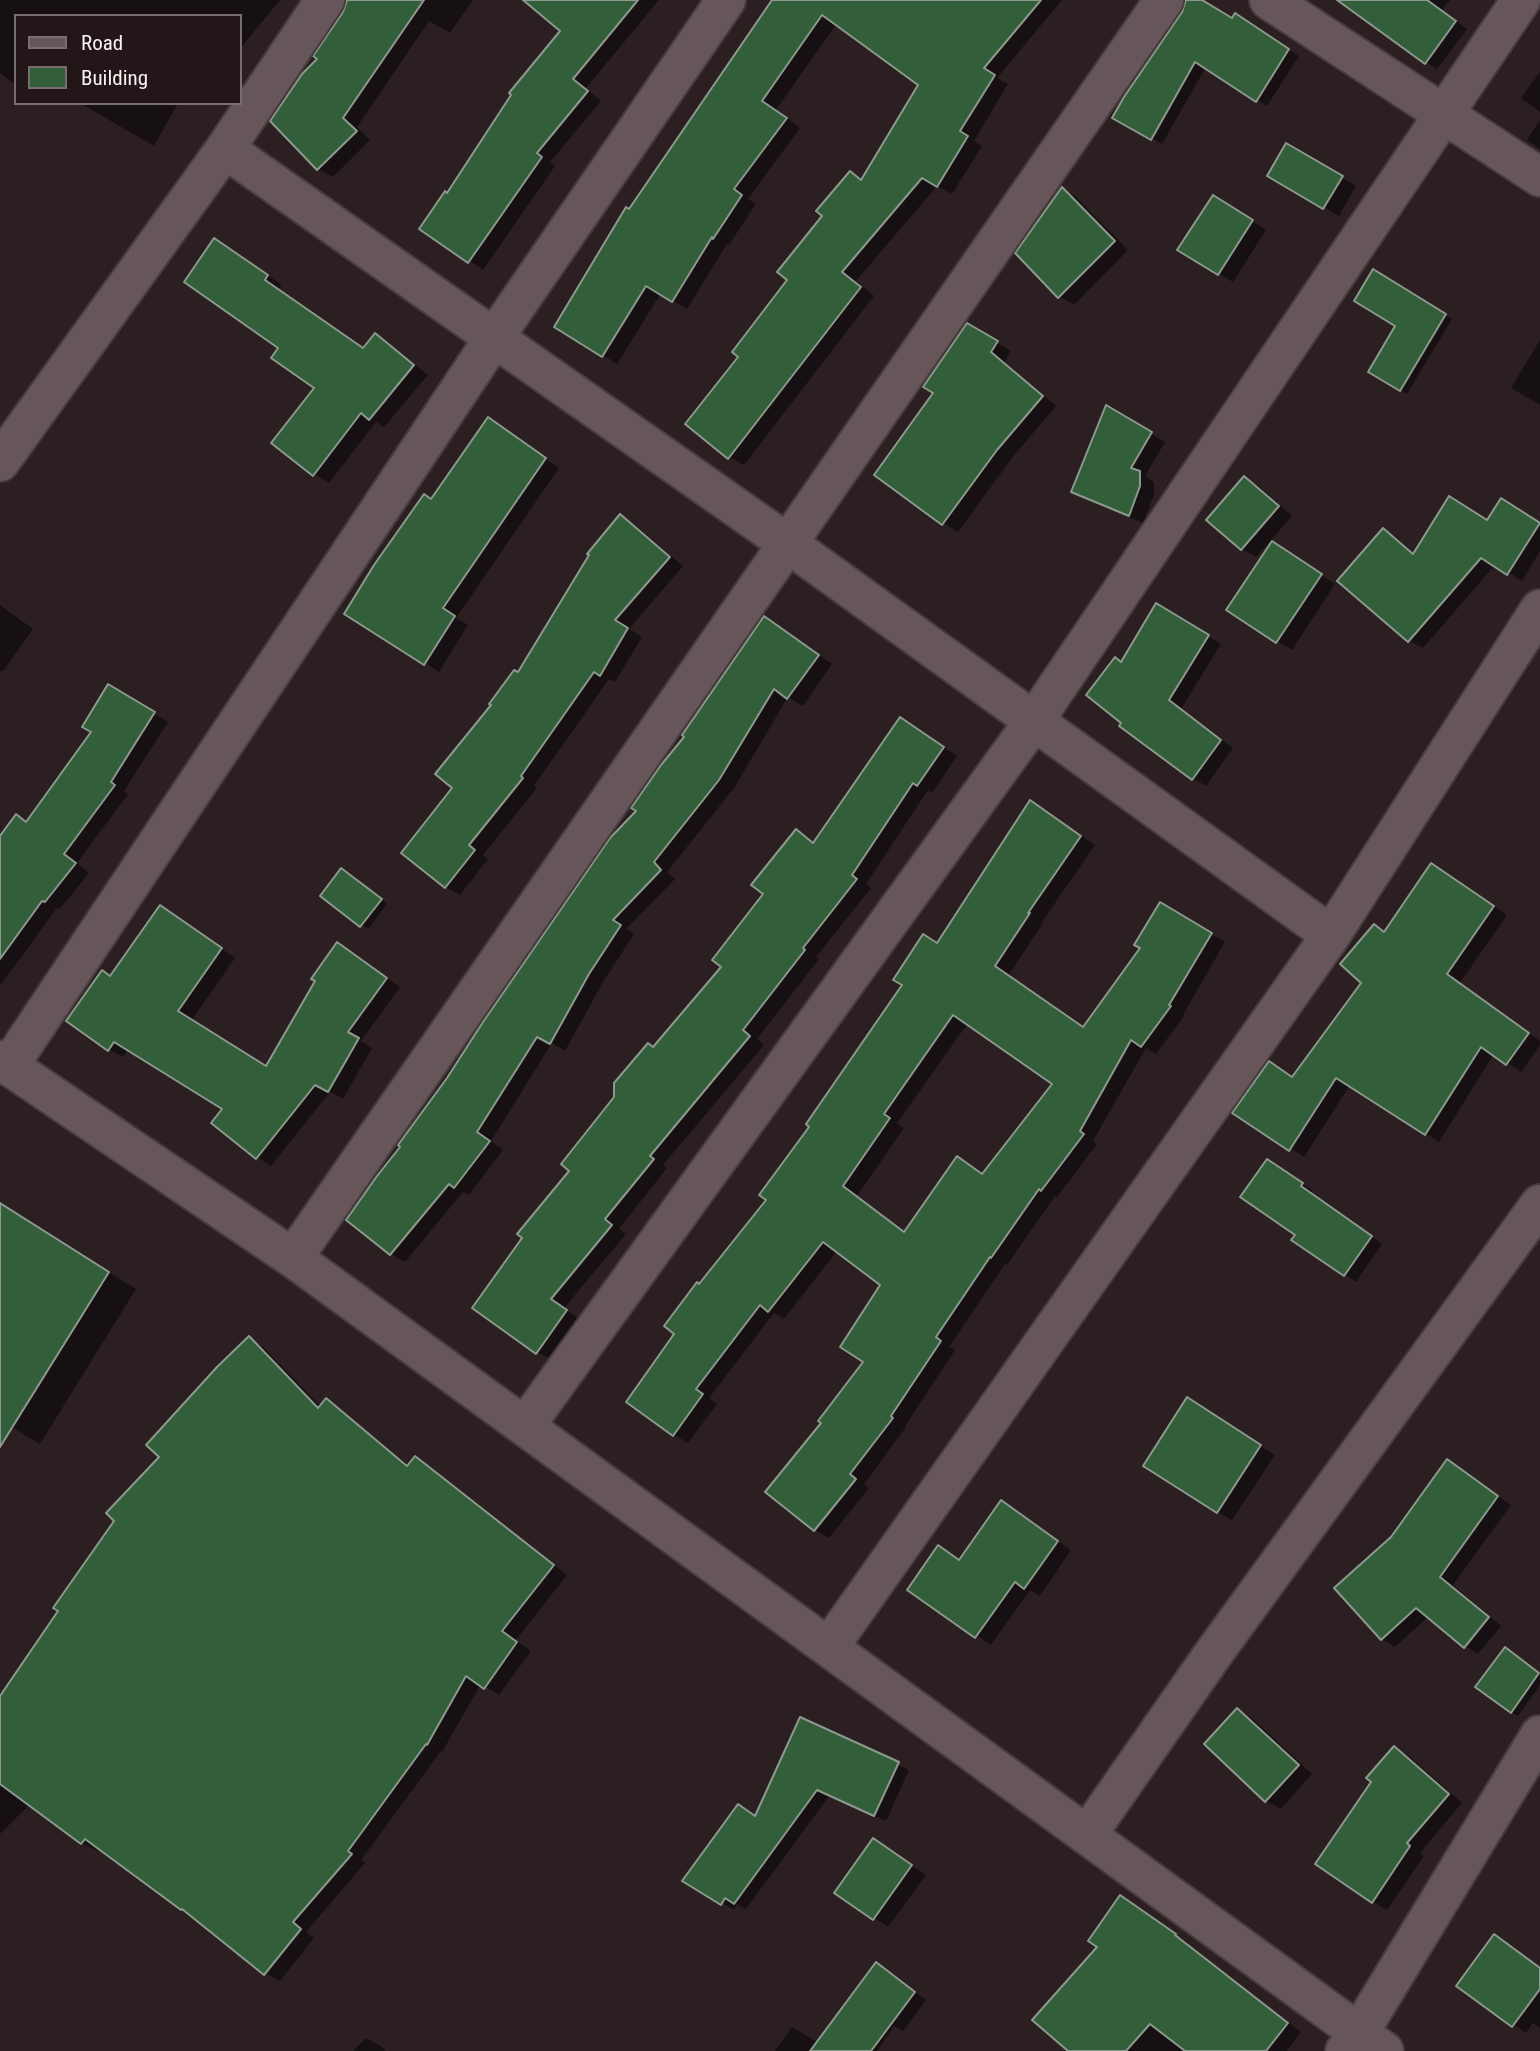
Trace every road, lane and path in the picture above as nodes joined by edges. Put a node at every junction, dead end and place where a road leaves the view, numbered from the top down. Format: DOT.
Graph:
graph roads {
  1 [pos="326,0"];
  2 [pos="726,0"];
  3 [pos="1164,0"];
  4 [pos="1269,0"];
  5 [pos="1521,0"];
  6 [pos="1444,115"];
  7 [pos="225,149"];
  8 [pos="1540,177"];
  9 [pos="494,338"];
  10 [pos="0,462"];
  11 [pos="788,543"];
  12 [pos="1540,609"];
  13 [pos="1034,721"];
  14 [pos="1331,935"];
  15 [pos="5,1063"];
  16 [pos="1540,1204"];
  17 [pos="293,1258"];
  18 [pos="525,1426"];
  19 [pos="829,1647"];
  20 [pos="1540,1735"];
  21 [pos="1087,1835"];
  22 [pos="1363,2045"];
  1 -- 7 [label="street"];
  2 -- 9 [label="street"];
  3 -- 11 [label="street"];
  4 -- 6 [label="street"];
  5 -- 6 [label="street"];
  6 -- 8 [label="street"];
  6 -- 13 [label="street"];
  7 -- 9 [label="street"];
  7 -- 10 [label="street"];
  9 -- 11 [label="street"];
  9 -- 15 [label="street"];
  11 -- 13 [label="street"];
  11 -- 17 [label="street"];
  12 -- 14 [label="street"];
  13 -- 14 [label="street"];
  13 -- 18 [label="street"];
  14 -- 19 [label="street"];
  15 -- 17 [label="street"];
  16 -- 21 [label="street"];
  17 -- 18 [label="street"];
  18 -- 19 [label="street"];
  19 -- 21 [label="street"];
  20 -- 22 [label="street"];
  21 -- 22 [label="street"];
}
